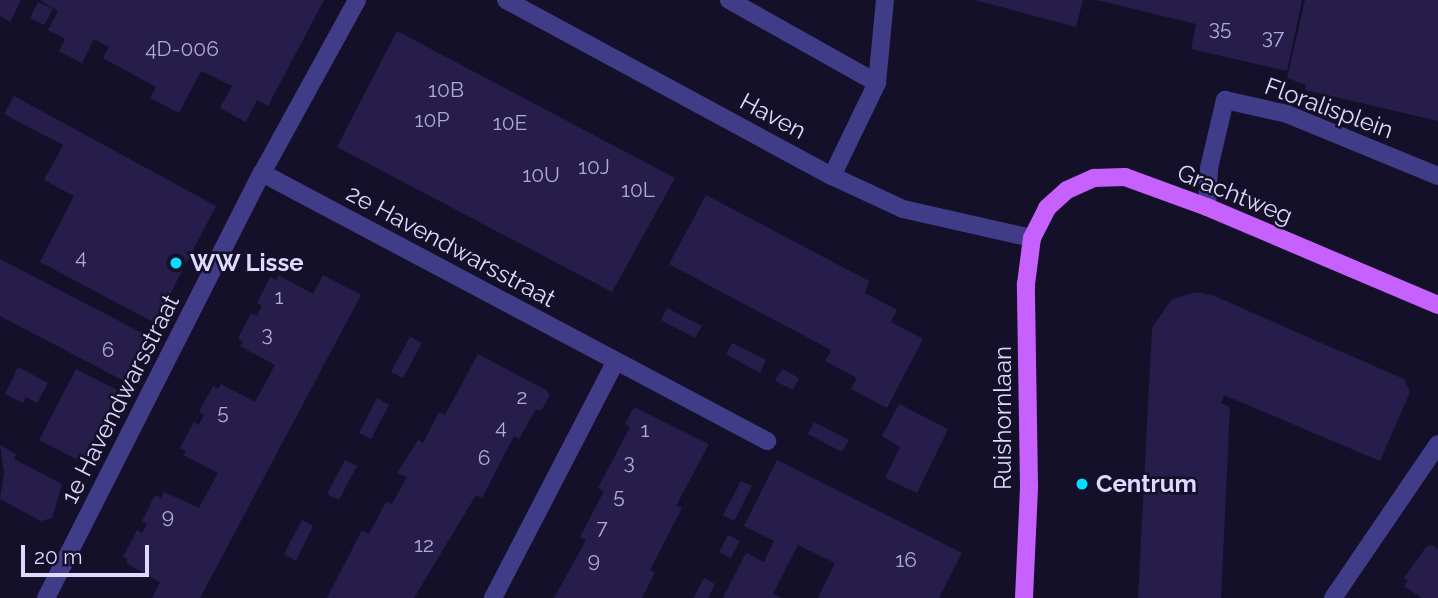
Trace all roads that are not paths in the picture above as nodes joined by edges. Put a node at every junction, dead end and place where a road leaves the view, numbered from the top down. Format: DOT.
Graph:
graph roads {
  1 [pos="357,0"];
  2 [pos="506,0"];
  3 [pos="729,0"];
  4 [pos="885,0"];
  5 [pos="877,83"];
  6 [pos="262,173"];
  7 [pos="832,176"];
  8 [pos="1438,176"];
  9 [pos="1207,207"];
  10 [pos="1032,238"];
  11 [pos="1438,304"];
  12 [pos="616,361"];
  13 [pos="767,441"];
  14 [pos="1438,444"];
  15 [pos="46,598"];
  16 [pos="493,598"];
  17 [pos="1024,598"];
  18 [pos="1333,598"];
  1 -- 6 [label="street, 1e Havendwarsstraat"];
  2 -- 7 [label="street, Haven"];
  3 -- 5 [label="street"];
  4 -- 5 [label="street"];
  5 -- 7 [label="street"];
  6 -- 12 [label="street, 2e Havendwarsstraat"];
  6 -- 15 [label="street, 1e Havendwarsstraat"];
  7 -- 10 [label="street, Haven"];
  8 -- 9 [label="street, Floralisplein"];
  9 -- 10 [label="main road, Grachtweg"];
  9 -- 11 [label="main road, Grachtweg"];
  10 -- 17 [label="main road, Ruishornlaan"];
  12 -- 13 [label="street, 2e Havendwarsstraat"];
  12 -- 16 [label="street"];
  14 -- 18 [label="street"];
}
